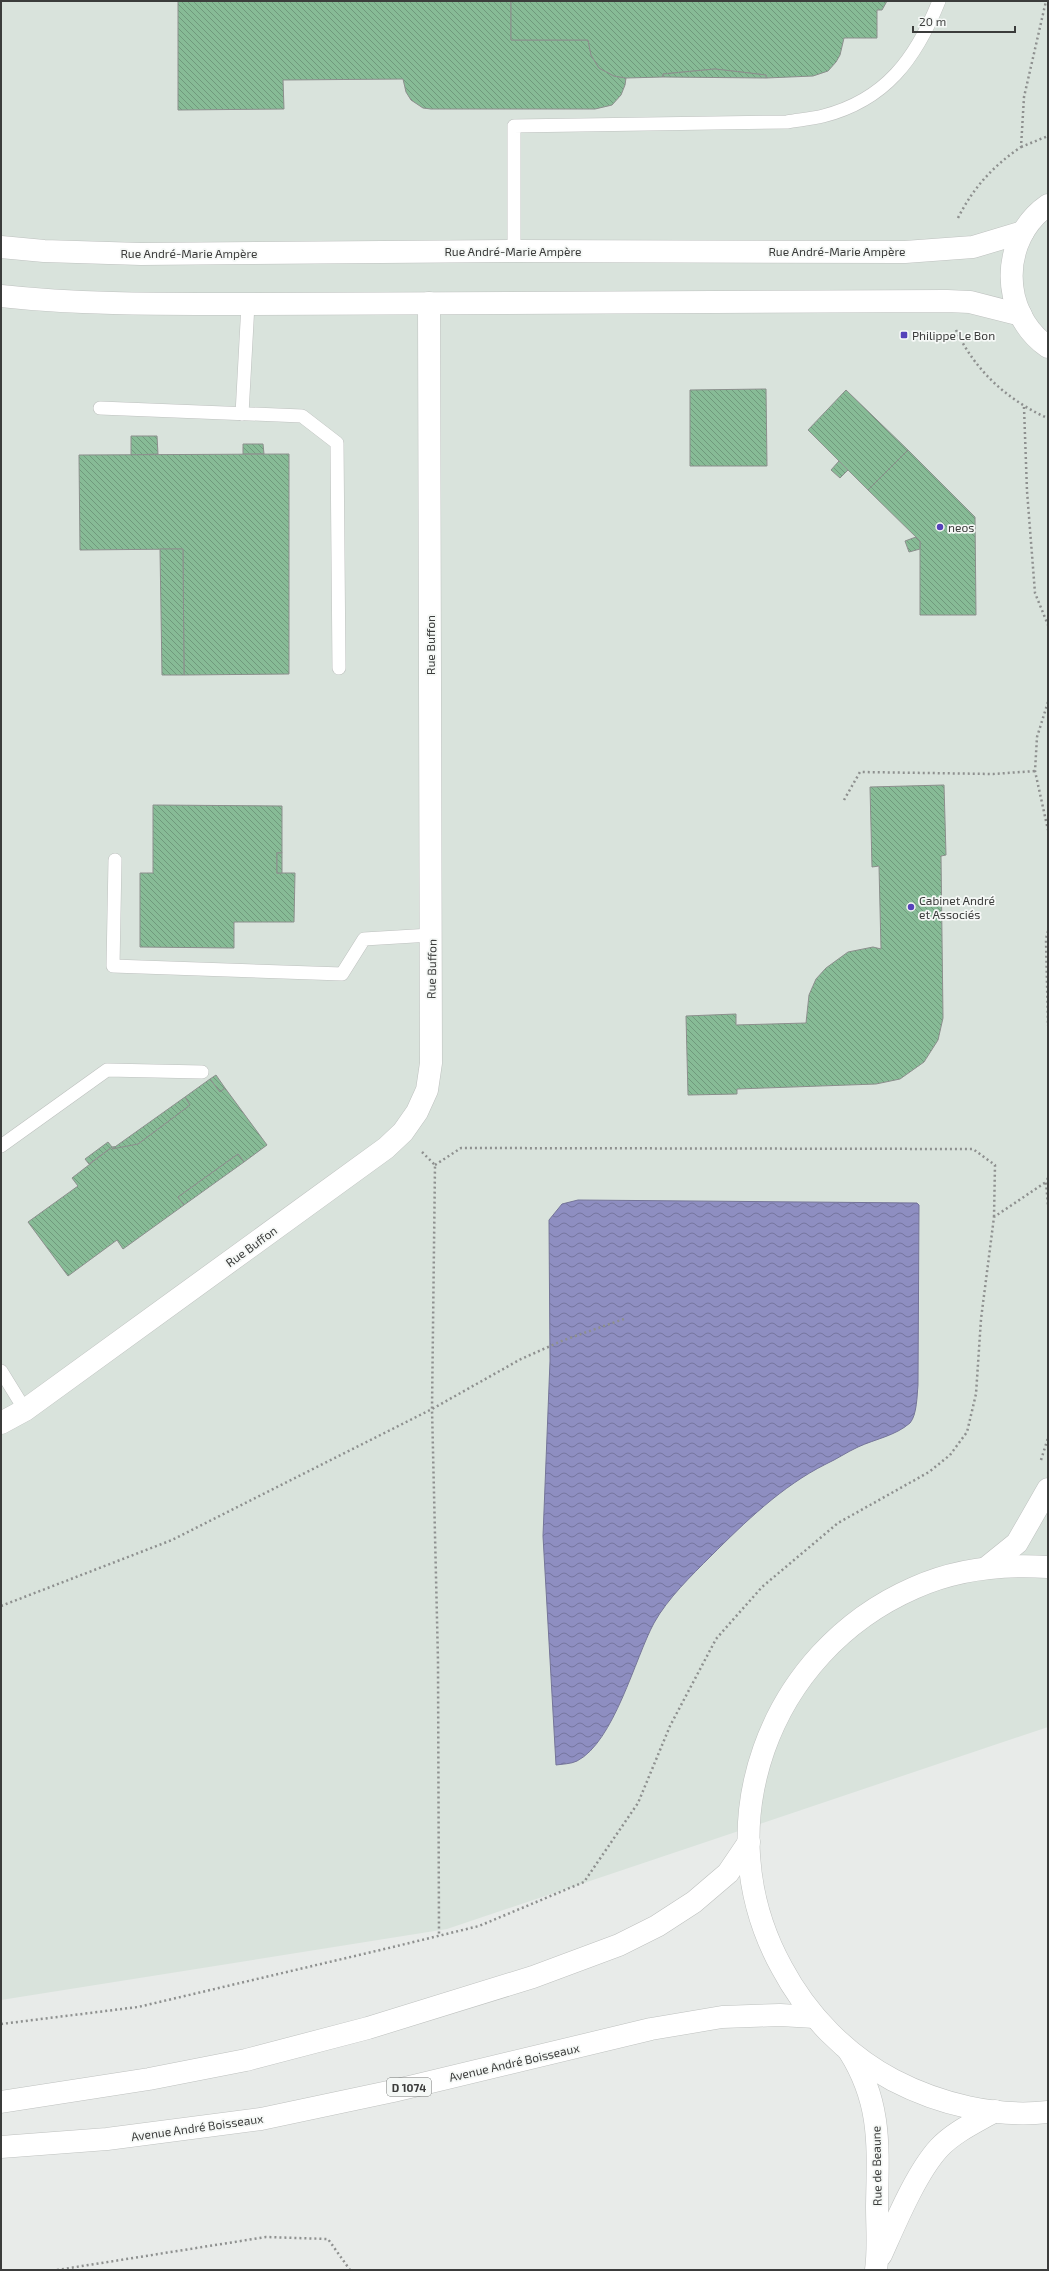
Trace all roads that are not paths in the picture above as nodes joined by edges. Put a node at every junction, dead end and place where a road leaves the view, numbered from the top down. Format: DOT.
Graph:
graph roads {
  1 [pos="939,1"];
  2 [pos="1048,205"];
  3 [pos="1022,232"];
  4 [pos="1,246"];
  5 [pos="514,251"];
  6 [pos="1,296"];
  7 [pos="429,303"];
  8 [pos="248,304"];
  9 [pos="1021,316"];
  10 [pos="1047,349"];
  11 [pos="100,408"];
  12 [pos="242,414"];
  13 [pos="339,668"];
  14 [pos="115,860"];
  15 [pos="431,935"];
  16 [pos="202,1072"];
  17 [pos="1,1146"];
  18 [pos="1,1371"];
  19 [pos="25,1410"];
  20 [pos="1,1423"];
  21 [pos="1048,1489"];
  22 [pos="1048,1567"];
  23 [pos="986,1568"];
  24 [pos="749,1842"];
  25 [pos="815,2017"];
  26 [pos="849,2051"];
  27 [pos="1,2102"];
  28 [pos="995,2111"];
  29 [pos="1046,2113"];
  30 [pos="1,2147"];
  31 [pos="876,2267"];
  1 -- 5 [label="lane"];
  2 -- 3 [label="street"];
  3 -- 5 [label="street, Rue André-Marie Ampère"];
  3 -- 9 [label="street"];
  4 -- 5 [label="street, Rue André-Marie Ampère"];
  6 -- 8 [label="street"];
  7 -- 8 [label="street"];
  7 -- 9 [label="street"];
  7 -- 15 [label="street, Rue Buffon"];
  8 -- 12 [label="lane"];
  9 -- 10 [label="street"];
  11 -- 12 [label="lane"];
  12 -- 13 [label="lane"];
  14 -- 15 [label="lane"];
  15 -- 19 [label="street, Rue Buffon"];
  16 -- 17 [label="lane"];
  18 -- 19 [label="lane"];
  19 -- 20 [label="street, Rue Buffon"];
  21 -- 23 [label="street"];
  22 -- 23 [label="street"];
  23 -- 24 [label="street"];
  24 -- 25 [label="street"];
  24 -- 27 [label="street"];
  25 -- 26 [label="street"];
  25 -- 30 [label="street, Avenue André Boisseaux / D 1074"];
  26 -- 28 [label="street"];
  26 -- 31 [label="street, Rue de Beaune"];
  28 -- 29 [label="street"];
  28 -- 31 [label="street, Rue de Beaune"];
}
